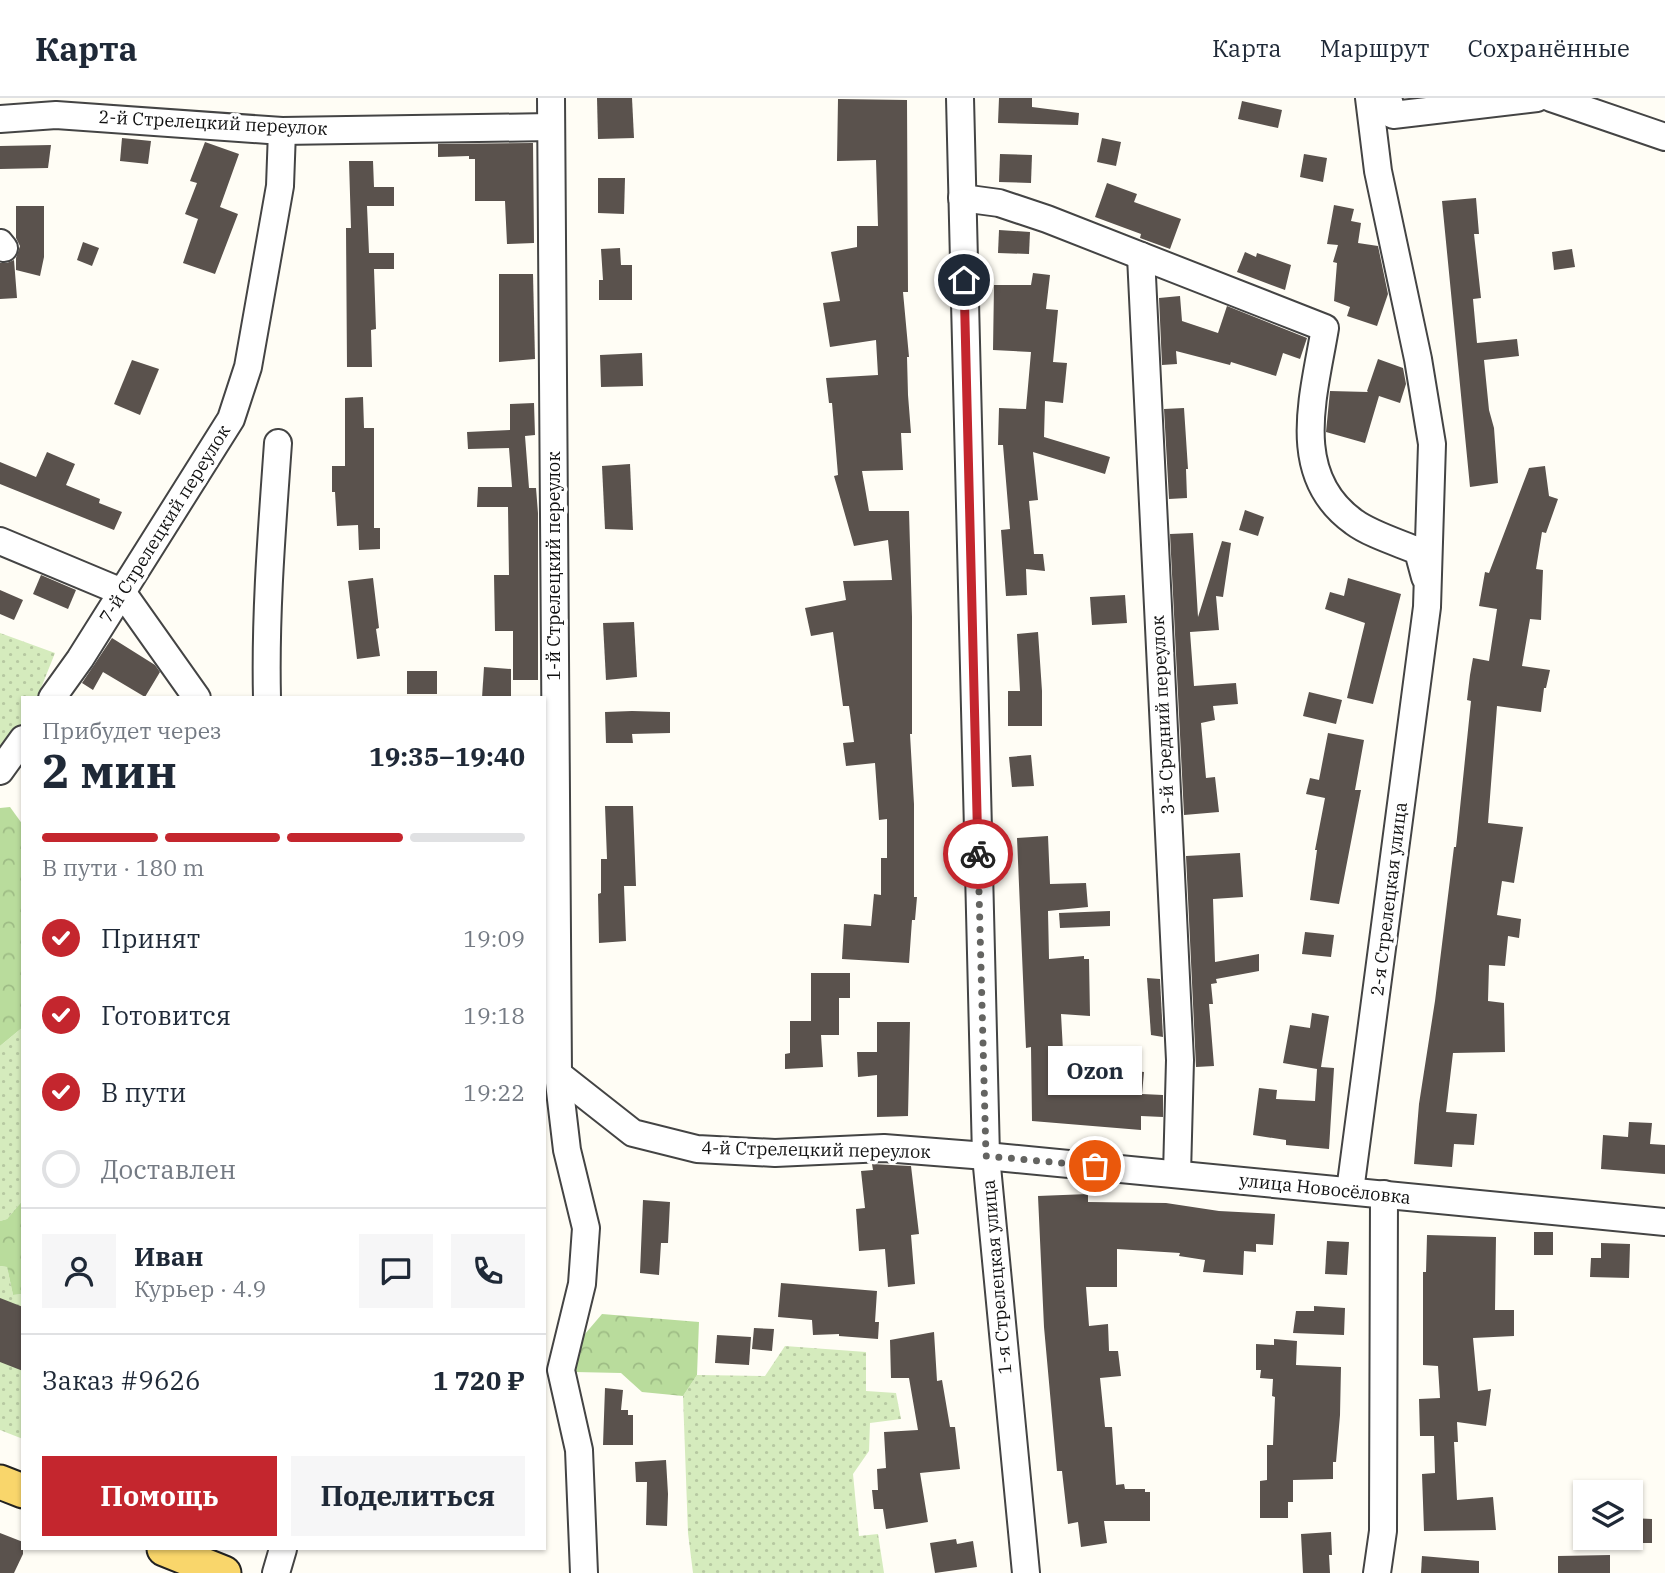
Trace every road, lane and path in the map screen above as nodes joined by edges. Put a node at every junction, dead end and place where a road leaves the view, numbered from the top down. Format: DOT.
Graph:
graph roads {
  1 [pos="551,98"];
  2 [pos="960,98"];
  3 [pos="1370,98"];
  4 [pos="1388,98"];
  5 [pos="1537,98"];
  6 [pos="1551,98"];
  7 [pos="0,119"];
  8 [pos="551,127"];
  9 [pos="282,131"];
  10 [pos="1665,136"];
  11 [pos="962,198"];
  12 [pos="1141,256"];
  13 [pos="278,443"];
  14 [pos="0,541"];
  15 [pos="122,592"];
  16 [pos="1427,607"];
  17 [pos="53,696"];
  18 [pos="196,696"];
  19 [pos="267,696"];
  20 [pos="21,742"];
  21 [pos="0,771"];
  22 [pos="551,1071"];
  23 [pos="986,1156"];
  24 [pos="1177,1174"];
  25 [pos="1350,1191"];
  26 [pos="1384,1194"];
  27 [pos="1665,1222"];
  28 [pos="0,1482"];
  29 [pos="21,1490"];
  30 [pos="283,1550"];
  31 [pos="172,1559"];
  32 [pos="224,1573"];
  33 [pos="276,1573"];
  34 [pos="584,1573"];
  35 [pos="1026,1573"];
  36 [pos="1377,1573"];
  1 -- 8 [label="street, 1-й Стрелецкий переулок"];
  2 -- 11 [label="street, 1-я Стрелецкая улица"];
  3 -- 16 [label="street"];
  4 -- 5 [label="street"];
  6 -- 10 [label="street"];
  7 -- 9 [label="street, 2-й Стрелецкий переулок"];
  8 -- 9 [label="street, 2-й Стрелецкий переулок"];
  8 -- 22 [label="street, 1-й Стрелецкий переулок"];
  9 -- 15 [label="street, 7-й Стрелецкий переулок"];
  11 -- 12 [label="street"];
  11 -- 23 [label="street, 1-я Стрелецкая улица"];
  12 -- 16 [label="street"];
  12 -- 24 [label="street, 3-й Средний переулок"];
  13 -- 19 [label="street"];
  14 -- 15 [label="street"];
  15 -- 17 [label="street, 7-й Стрелецкий переулок"];
  15 -- 18 [label="street"];
  16 -- 25 [label="street, 2-я Стрелецкая улица"];
  20 -- 21 [label="street"];
  22 -- 23 [label="street, 4-й Стрелецкий переулок"];
  22 -- 34 [label="street, 1-й Стрелецкий переулок"];
  23 -- 24 [label="street, улица Новосёловка"];
  23 -- 35 [label="street, 1-я Стрелецкая улица"];
  24 -- 25 [label="street, улица Новосёловка"];
  25 -- 26 [label="street, улица Новосёловка"];
  26 -- 27 [label="street, улица Новосёловка"];
  26 -- 36 [label="street"];
  28 -- 29 [label="main road"];
  30 -- 33 [label="street"];
  31 -- 32 [label="main road"];
}
